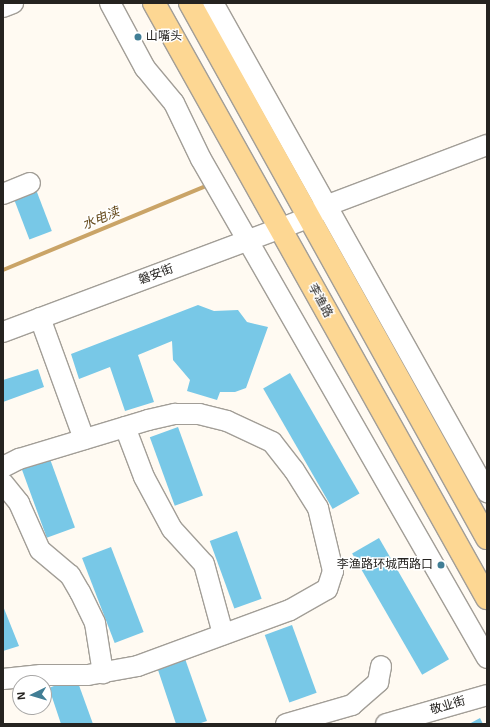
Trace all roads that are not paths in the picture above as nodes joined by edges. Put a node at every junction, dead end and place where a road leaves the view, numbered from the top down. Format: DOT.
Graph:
graph roads {
  1 [pos="13,3"];
  2 [pos="110,3"];
  3 [pos="154,3"];
  4 [pos="190,3"];
  5 [pos="213,3"];
  6 [pos="3,7"];
  7 [pos="487,145"];
  8 [pos="30,183"];
  9 [pos="3,194"];
  10 [pos="328,205"];
  11 [pos="308,218"];
  12 [pos="279,229"];
  13 [pos="249,240"];
  14 [pos="40,318"];
  15 [pos="3,332"];
  16 [pos="125,427"];
  17 [pos="84,439"];
  18 [pos="3,467"];
  19 [pos="3,483"];
  20 [pos="487,492"];
  21 [pos="487,538"];
  22 [pos="487,598"];
  23 [pos="223,634"];
  24 [pos="487,658"];
  25 [pos="381,666"];
  26 [pos="103,673"];
  27 [pos="3,679"];
  28 [pos="485,699"];
  29 [pos="286,724"];
  30 [pos="386,724"];
  1 -- 6 [label="street"];
  2 -- 13 [label="street"];
  3 -- 12 [label="main road, 李渔路"];
  4 -- 11 [label="main road"];
  5 -- 10 [label="street"];
  7 -- 10 [label="street, 磐安街"];
  8 -- 9 [label="street"];
  10 -- 11 [label="street, 磐安街"];
  10 -- 20 [label="street"];
  11 -- 12 [label="street, 磐安街"];
  11 -- 21 [label="main road"];
  12 -- 13 [label="street, 磐安街"];
  12 -- 22 [label="main road, 李渔路"];
  13 -- 14 [label="street, 磐安街"];
  13 -- 24 [label="street"];
  14 -- 15 [label="street, 磐安街"];
  14 -- 17 [label="street"];
  16 -- 17 [label="street"];
  16 -- 23 [label="street"];
  16 -- 23 [label="street"];
  17 -- 18 [label="street"];
  19 -- 26 [label="street"];
  23 -- 26 [label="street"];
  25 -- 29 [label="street"];
  26 -- 27 [label="street"];
  28 -- 30 [label="street, 敬业街"];
}
